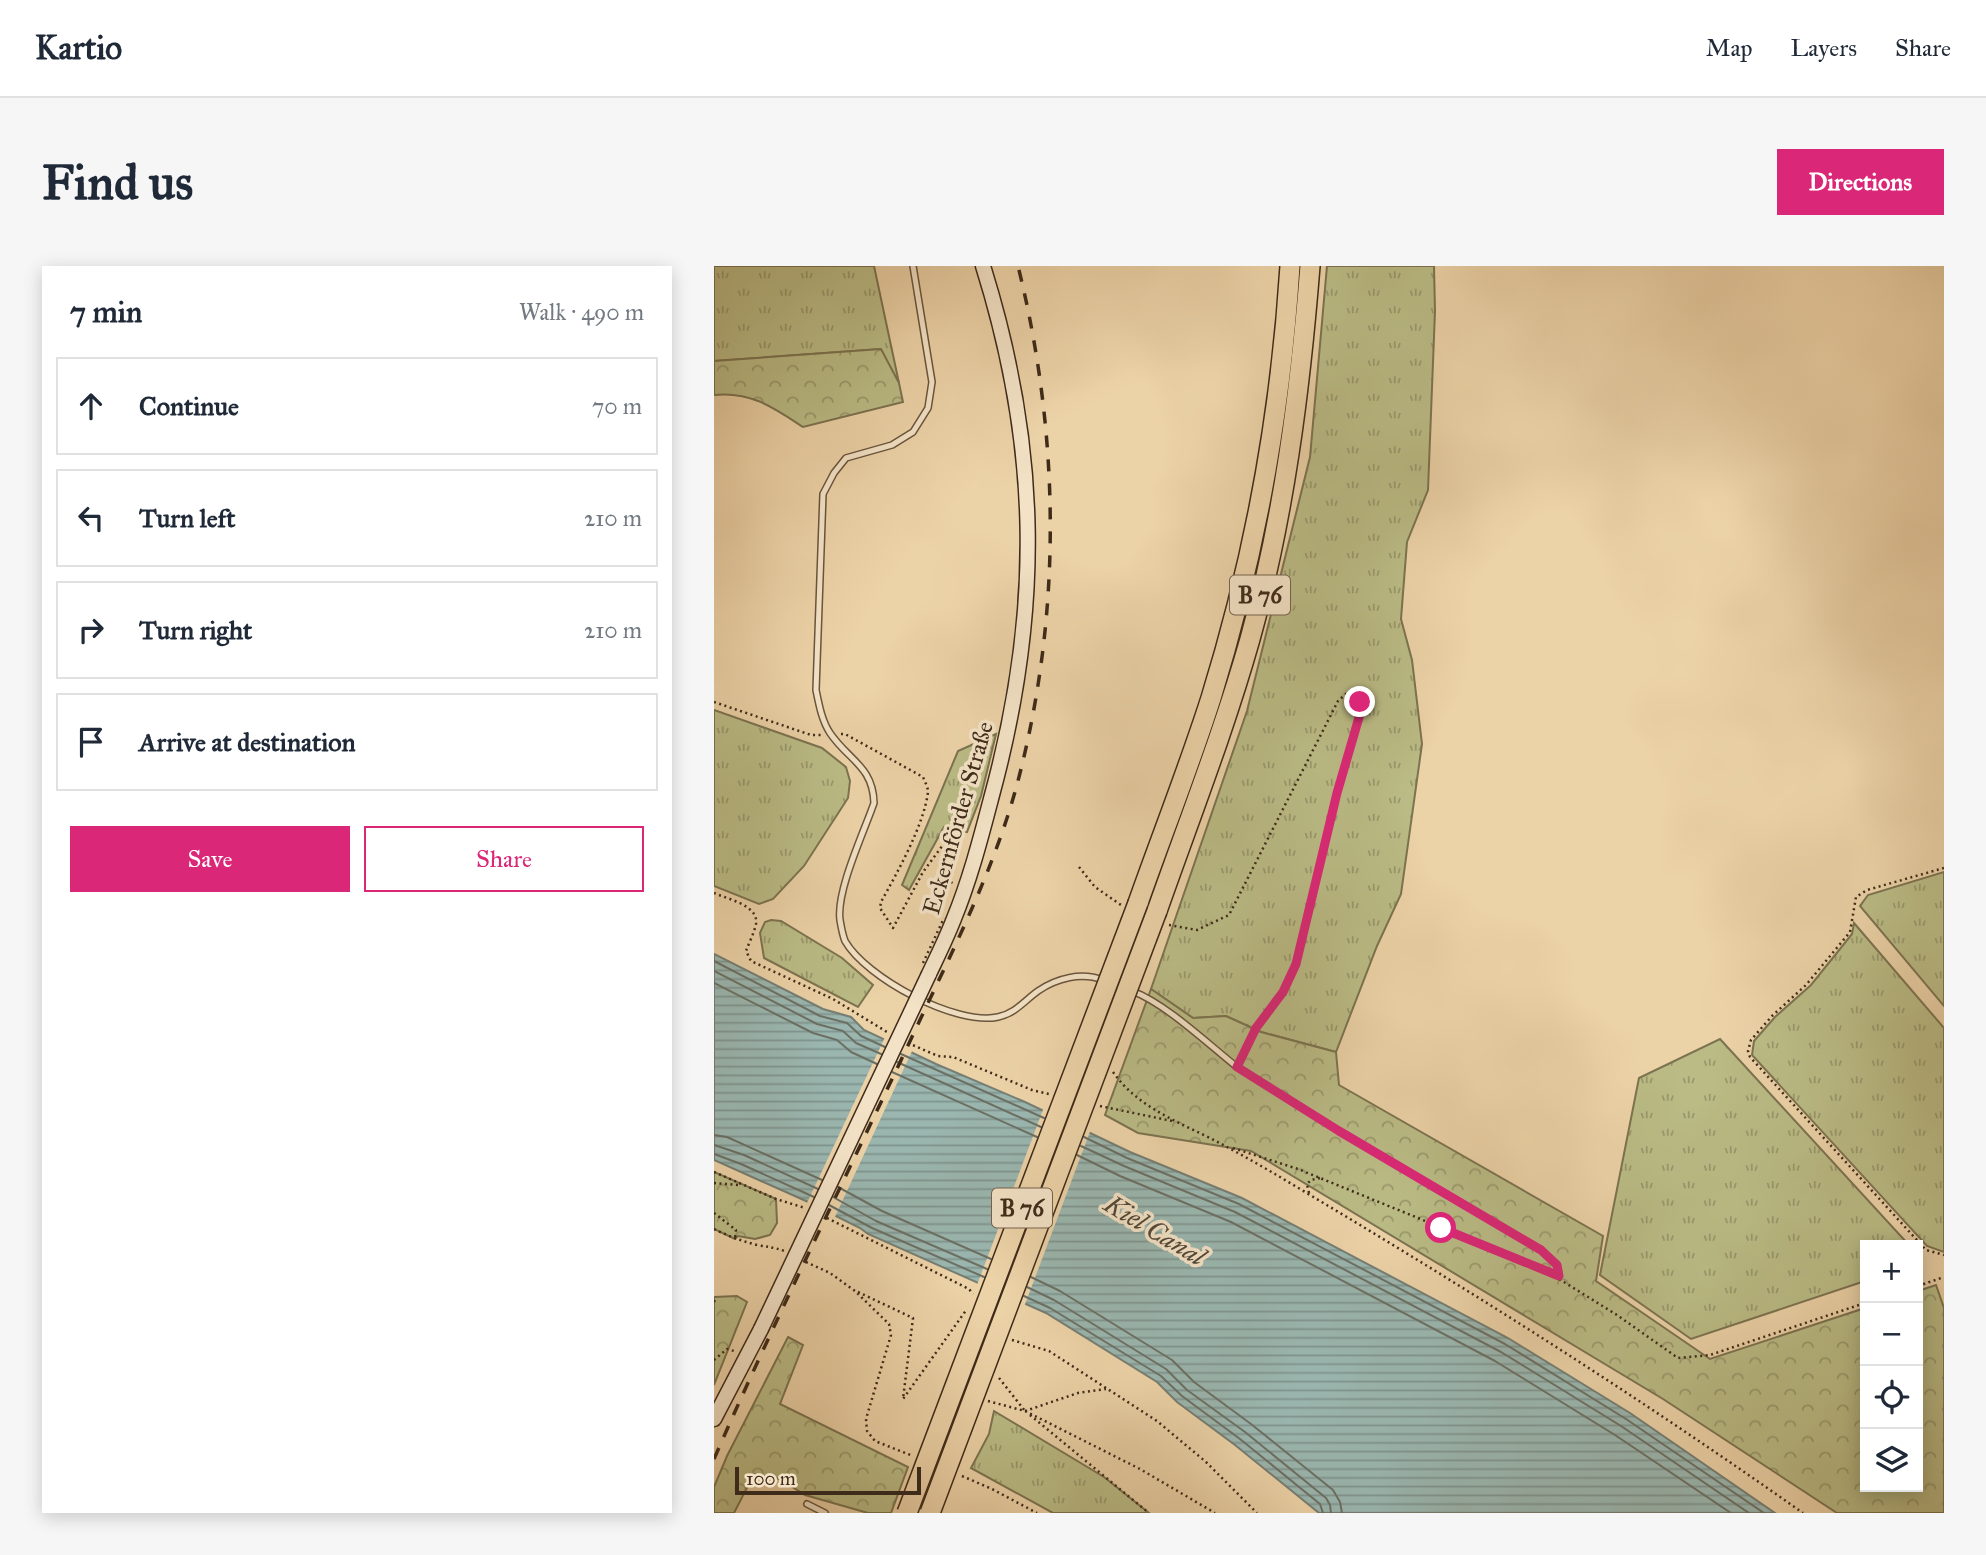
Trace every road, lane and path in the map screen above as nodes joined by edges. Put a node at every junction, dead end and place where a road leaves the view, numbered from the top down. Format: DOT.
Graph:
graph roads {
  1 [pos="913,266"];
  2 [pos="983,266"];
  3 [pos="1290,266"];
  4 [pos="1310,266"];
  5 [pos="714,702"];
  6 [pos="831,734"];
  7 [pos="1079,867"];
  8 [pos="1944,868"];
  9 [pos="714,893"];
  10 [pos="964,893"];
  11 [pos="1131,904"];
  12 [pos="1162,918"];
  13 [pos="896,1037"];
  14 [pos="909,1043"];
  15 [pos="1110,1067"];
  16 [pos="1237,1067"];
  17 [pos="1057,1096"];
  18 [pos="1095,1105"];
  19 [pos="1179,1122"];
  20 [pos="1226,1146"];
  21 [pos="714,1172"];
  22 [pos="1320,1178"];
  23 [pos="714,1183"];
  24 [pos="741,1185"];
  25 [pos="1310,1195"];
  26 [pos="776,1199"];
  27 [pos="714,1213"];
  28 [pos="714,1229"];
  29 [pos="855,1232"];
  30 [pos="735,1238"];
  31 [pos="783,1251"];
  32 [pos="1944,1255"];
  33 [pos="807,1262"];
  34 [pos="1559,1276"];
  35 [pos="1944,1278"];
  36 [pos="1923,1284"];
  37 [pos="855,1291"];
  38 [pos="975,1297"];
  39 [pos="1860,1305"];
  40 [pos="972,1307"];
  41 [pos="967,1308"];
  42 [pos="970,1316"];
  43 [pos="889,1324"];
  44 [pos="1002,1340"];
  45 [pos="740,1351"];
  46 [pos="714,1360"];
  47 [pos="1107,1389"];
  48 [pos="981,1399"];
  49 [pos="1026,1411"];
  50 [pos="714,1419"];
  51 [pos="807,1504"];
  52 [pos="825,1513"];
  53 [pos="907,1513"];
  54 [pos="930,1513"];
  55 [pos="1149,1513"];
  56 [pos="1215,1513"];
  57 [pos="1257,1513"];
  58 [pos="1803,1513"];
  1 -- 6 [label="lane"];
  2 -- 10 [label="street, Eckernförder Straße"];
  3 -- 11 [label="highway, B 76"];
  4 -- 12 [label="highway, B 76"];
  5 -- 6 [label="path"];
  6 -- 10 [label="path"];
  6 -- 16 [label="lane"];
  7 -- 11 [label="path"];
  8 -- 32 [label="path"];
  9 -- 13 [label="path"];
  10 -- 50 [label="street, Eckernförder Straße, bridge"];
  11 -- 53 [label="highway, B 76, bridge"];
  12 -- 16 [label="path"];
  12 -- 54 [label="highway, B 76, bridge"];
  14 -- 17 [label="path"];
  15 -- 19 [label="path"];
  16 -- 34 [label="path"];
  18 -- 19 [label="path"];
  19 -- 20 [label="path"];
  20 -- 22 [label="path"];
  20 -- 25 [label="path"];
  21 -- 24 [label="path"];
  22 -- 25 [label="path"];
  22 -- 34 [label="path"];
  23 -- 24 [label="path"];
  24 -- 26 [label="path"];
  25 -- 58 [label="path"];
  27 -- 30 [label="path"];
  28 -- 30 [label="path"];
  29 -- 38 [label="path"];
  30 -- 31 [label="path"];
  33 -- 37 [label="path"];
  34 -- 39 [label="path"];
  35 -- 36 [label="path"];
  37 -- 41 [label="path"];
  37 -- 43 [label="path"];
  40 -- 42 [label="path"];
  44 -- 47 [label="path"];
  45 -- 46 [label="path"];
  47 -- 49 [label="path"];
  47 -- 57 [label="path"];
  48 -- 49 [label="path"];
  49 -- 55 [label="path"];
  49 -- 56 [label="path"];
  51 -- 52 [label="lane"];
}
